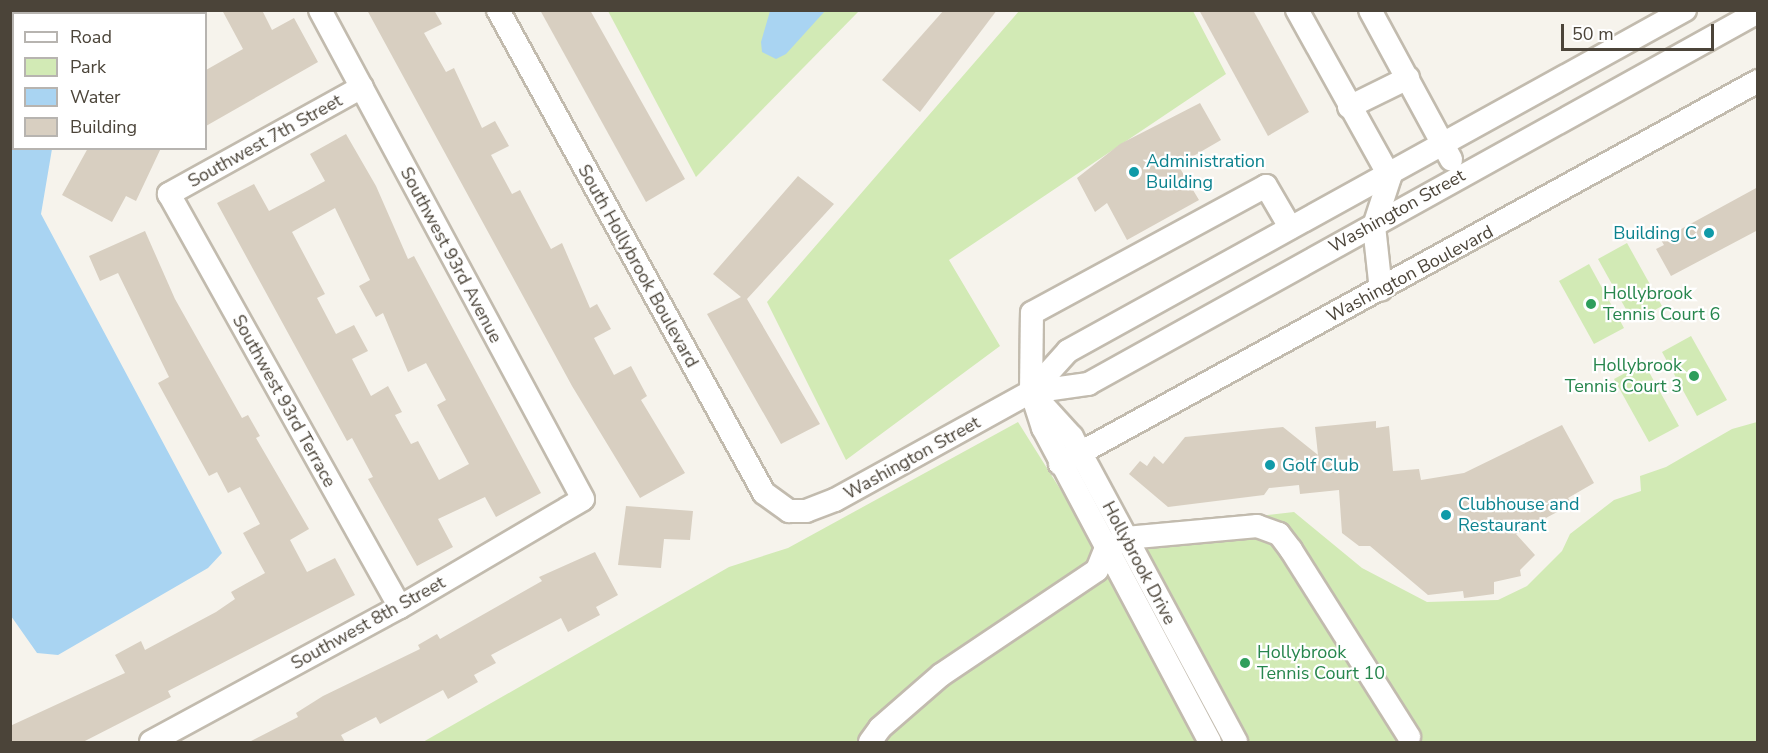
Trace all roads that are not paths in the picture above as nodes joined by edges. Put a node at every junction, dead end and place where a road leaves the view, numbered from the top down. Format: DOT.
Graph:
graph roads {
  1 [pos="320,10"];
  2 [pos="498,10"];
  3 [pos="1297,10"];
  4 [pos="1370,10"];
  5 [pos="1685,10"];
  6 [pos="1758,12"];
  7 [pos="1408,78"];
  8 [pos="1758,81"];
  9 [pos="362,87"];
  10 [pos="1349,107"];
  11 [pos="1445,147"];
  12 [pos="1460,176"];
  13 [pos="1390,177"];
  14 [pos="169,194"];
  15 [pos="1374,226"];
  16 [pos="1290,227"];
  17 [pos="1381,290"];
  18 [pos="1031,392"];
  19 [pos="1081,453"];
  20 [pos="1060,464"];
  21 [pos="582,499"];
  22 [pos="789,511"];
  23 [pos="1126,538"];
  24 [pos="1105,550"];
  25 [pos="400,607"];
  26 [pos="1409,737"];
  27 [pos="151,742"];
  28 [pos="870,742"];
  29 [pos="1210,742"];
  30 [pos="1236,742"];
  1 -- 9 [label="street, Southwest 93rd Avenue"];
  2 -- 22 [label="street, South Hollybrook Boulevard"];
  3 -- 10 [label="street"];
  4 -- 7 [label="street"];
  5 -- 11 [label="street, Washington Street"];
  6 -- 12 [label="street, Washington Street"];
  7 -- 10 [label="street"];
  7 -- 11 [label="street"];
  8 -- 17 [label="street, Washington Boulevard"];
  9 -- 14 [label="street, Southwest 7th Street"];
  9 -- 21 [label="street, Southwest 93rd Avenue"];
  10 -- 13 [label="street"];
  11 -- 12 [label="street"];
  11 -- 13 [label="street, Washington Street"];
  12 -- 15 [label="street, Washington Street"];
  13 -- 15 [label="street"];
  13 -- 16 [label="street, Washington Street"];
  14 -- 25 [label="street, Southwest 93rd Terrace"];
  15 -- 17 [label="street"];
  15 -- 18 [label="street, Washington Street"];
  16 -- 18 [label="street, Washington Street"];
  16 -- 18 [label="street, Hollybrook Drive"];
  17 -- 19 [label="street, Washington Boulevard"];
  18 -- 19 [label="street, Hollybrook Drive"];
  18 -- 20 [label="street, Hollybrook Drive"];
  18 -- 22 [label="street, Washington Street"];
  19 -- 20 [label="street, Washington Boulevard"];
  19 -- 23 [label="street, Hollybrook Drive"];
  20 -- 24 [label="street, Hollybrook Drive"];
  21 -- 25 [label="street, Southwest 8th Street"];
  23 -- 24 [label="street"];
  23 -- 26 [label="street"];
  23 -- 30 [label="street, Hollybrook Drive"];
  24 -- 28 [label="street"];
  24 -- 29 [label="street, Hollybrook Drive"];
  25 -- 27 [label="street, Southwest 8th Street"];
}
